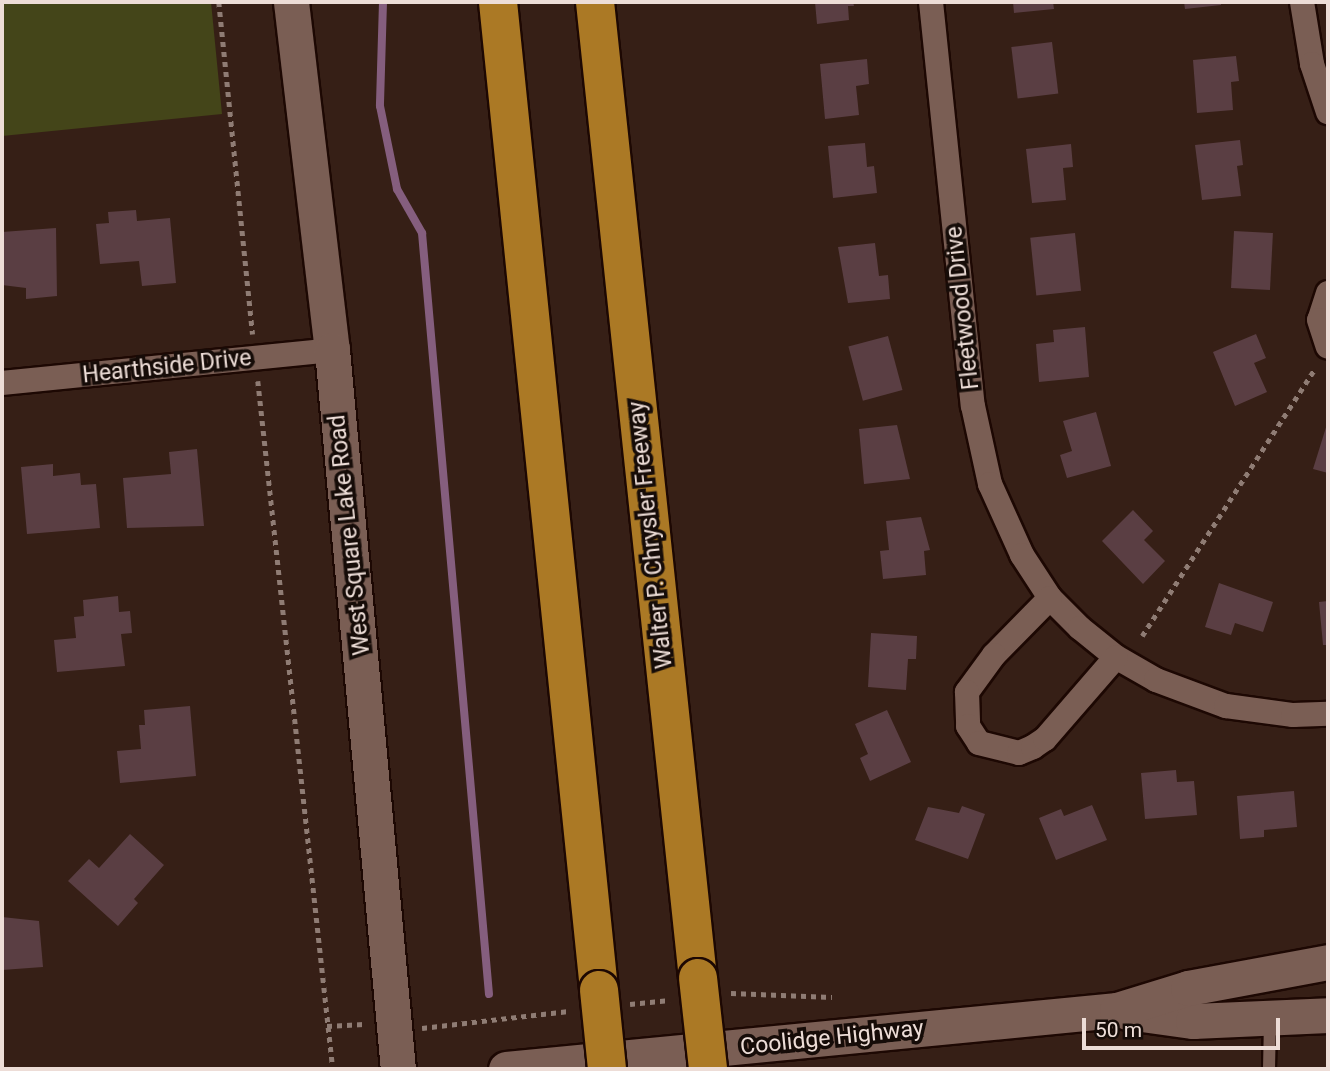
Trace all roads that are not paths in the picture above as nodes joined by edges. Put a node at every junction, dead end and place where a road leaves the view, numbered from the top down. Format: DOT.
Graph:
graph roads {
  1 [pos="291,2"];
  2 [pos="498,2"];
  3 [pos="595,2"];
  4 [pos="931,2"];
  5 [pos="1302,2"];
  6 [pos="1328,112"];
  7 [pos="1328,293"];
  8 [pos="1328,347"];
  9 [pos="332,350"];
  10 [pos="2,383"];
  11 [pos="1051,598"];
  12 [pos="1116,657"];
  13 [pos="1328,714"];
  14 [pos="1328,962"];
  15 [pos="1117,1010"];
  16 [pos="1328,1015"];
  17 [pos="1270,1017"];
  18 [pos="398,1069"];
  19 [pos="506,1069"];
  20 [pos="607,1069"];
  21 [pos="708,1069"];
  22 [pos="1269,1069"];
  1 -- 9 [label="main road, West Square Lake Road"];
  2 -- 20 [label="highway, bridge"];
  3 -- 21 [label="highway, Walter P. Chrysler Freeway, bridge"];
  4 -- 11 [label="street, Fleetwood Drive"];
  5 -- 6 [label="street"];
  7 -- 8 [label="street"];
  9 -- 10 [label="street, Hearthside Drive"];
  9 -- 18 [label="main road, West Square Lake Road"];
  11 -- 12 [label="street, Fleetwood Drive"];
  11 -- 12 [label="street"];
  12 -- 13 [label="street, Fleetwood Drive"];
  14 -- 15 [label="main road, Coolidge Highway"];
  15 -- 17 [label="main road, Coolidge Highway"];
  15 -- 19 [label="main road, Coolidge Highway"];
  16 -- 17 [label="main road, Coolidge Highway"];
  17 -- 22 [label="lane"];
}
